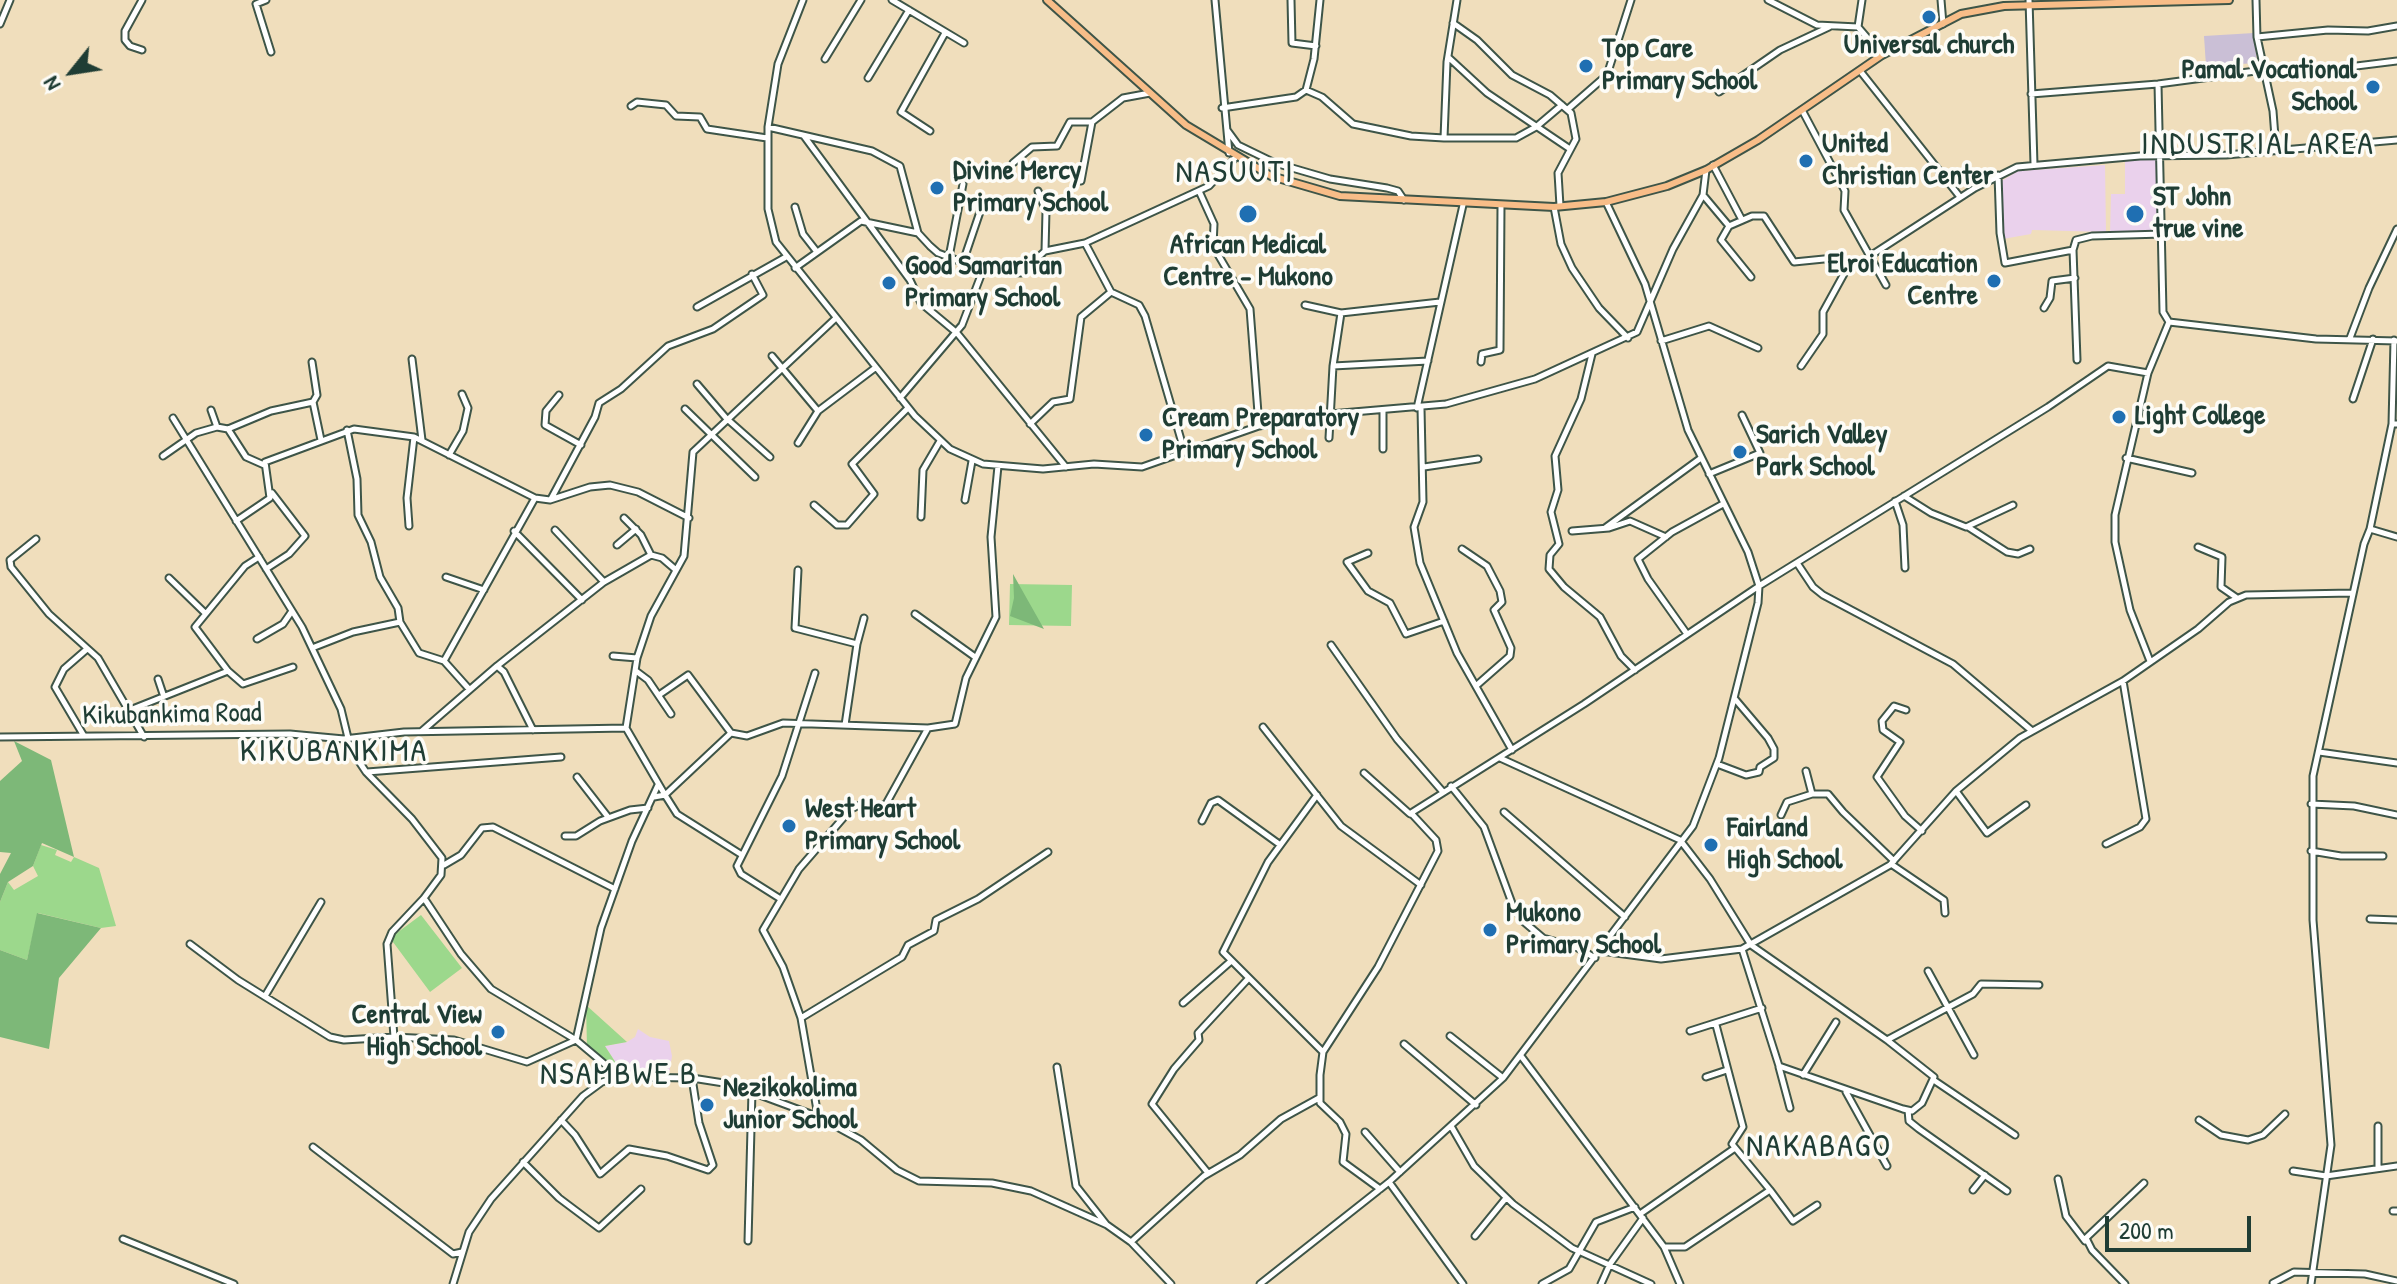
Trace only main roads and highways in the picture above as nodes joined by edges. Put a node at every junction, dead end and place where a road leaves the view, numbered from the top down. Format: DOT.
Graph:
graph roads {
  1 [pos="1047,0"];
  2 [pos="2229,0"];
  3 [pos="2156,2"];
  4 [pos="2029,3"];
  1 -- 4 [label="main road"];
  2 -- 3 [label="main road"];
  3 -- 4 [label="main road"];
}
